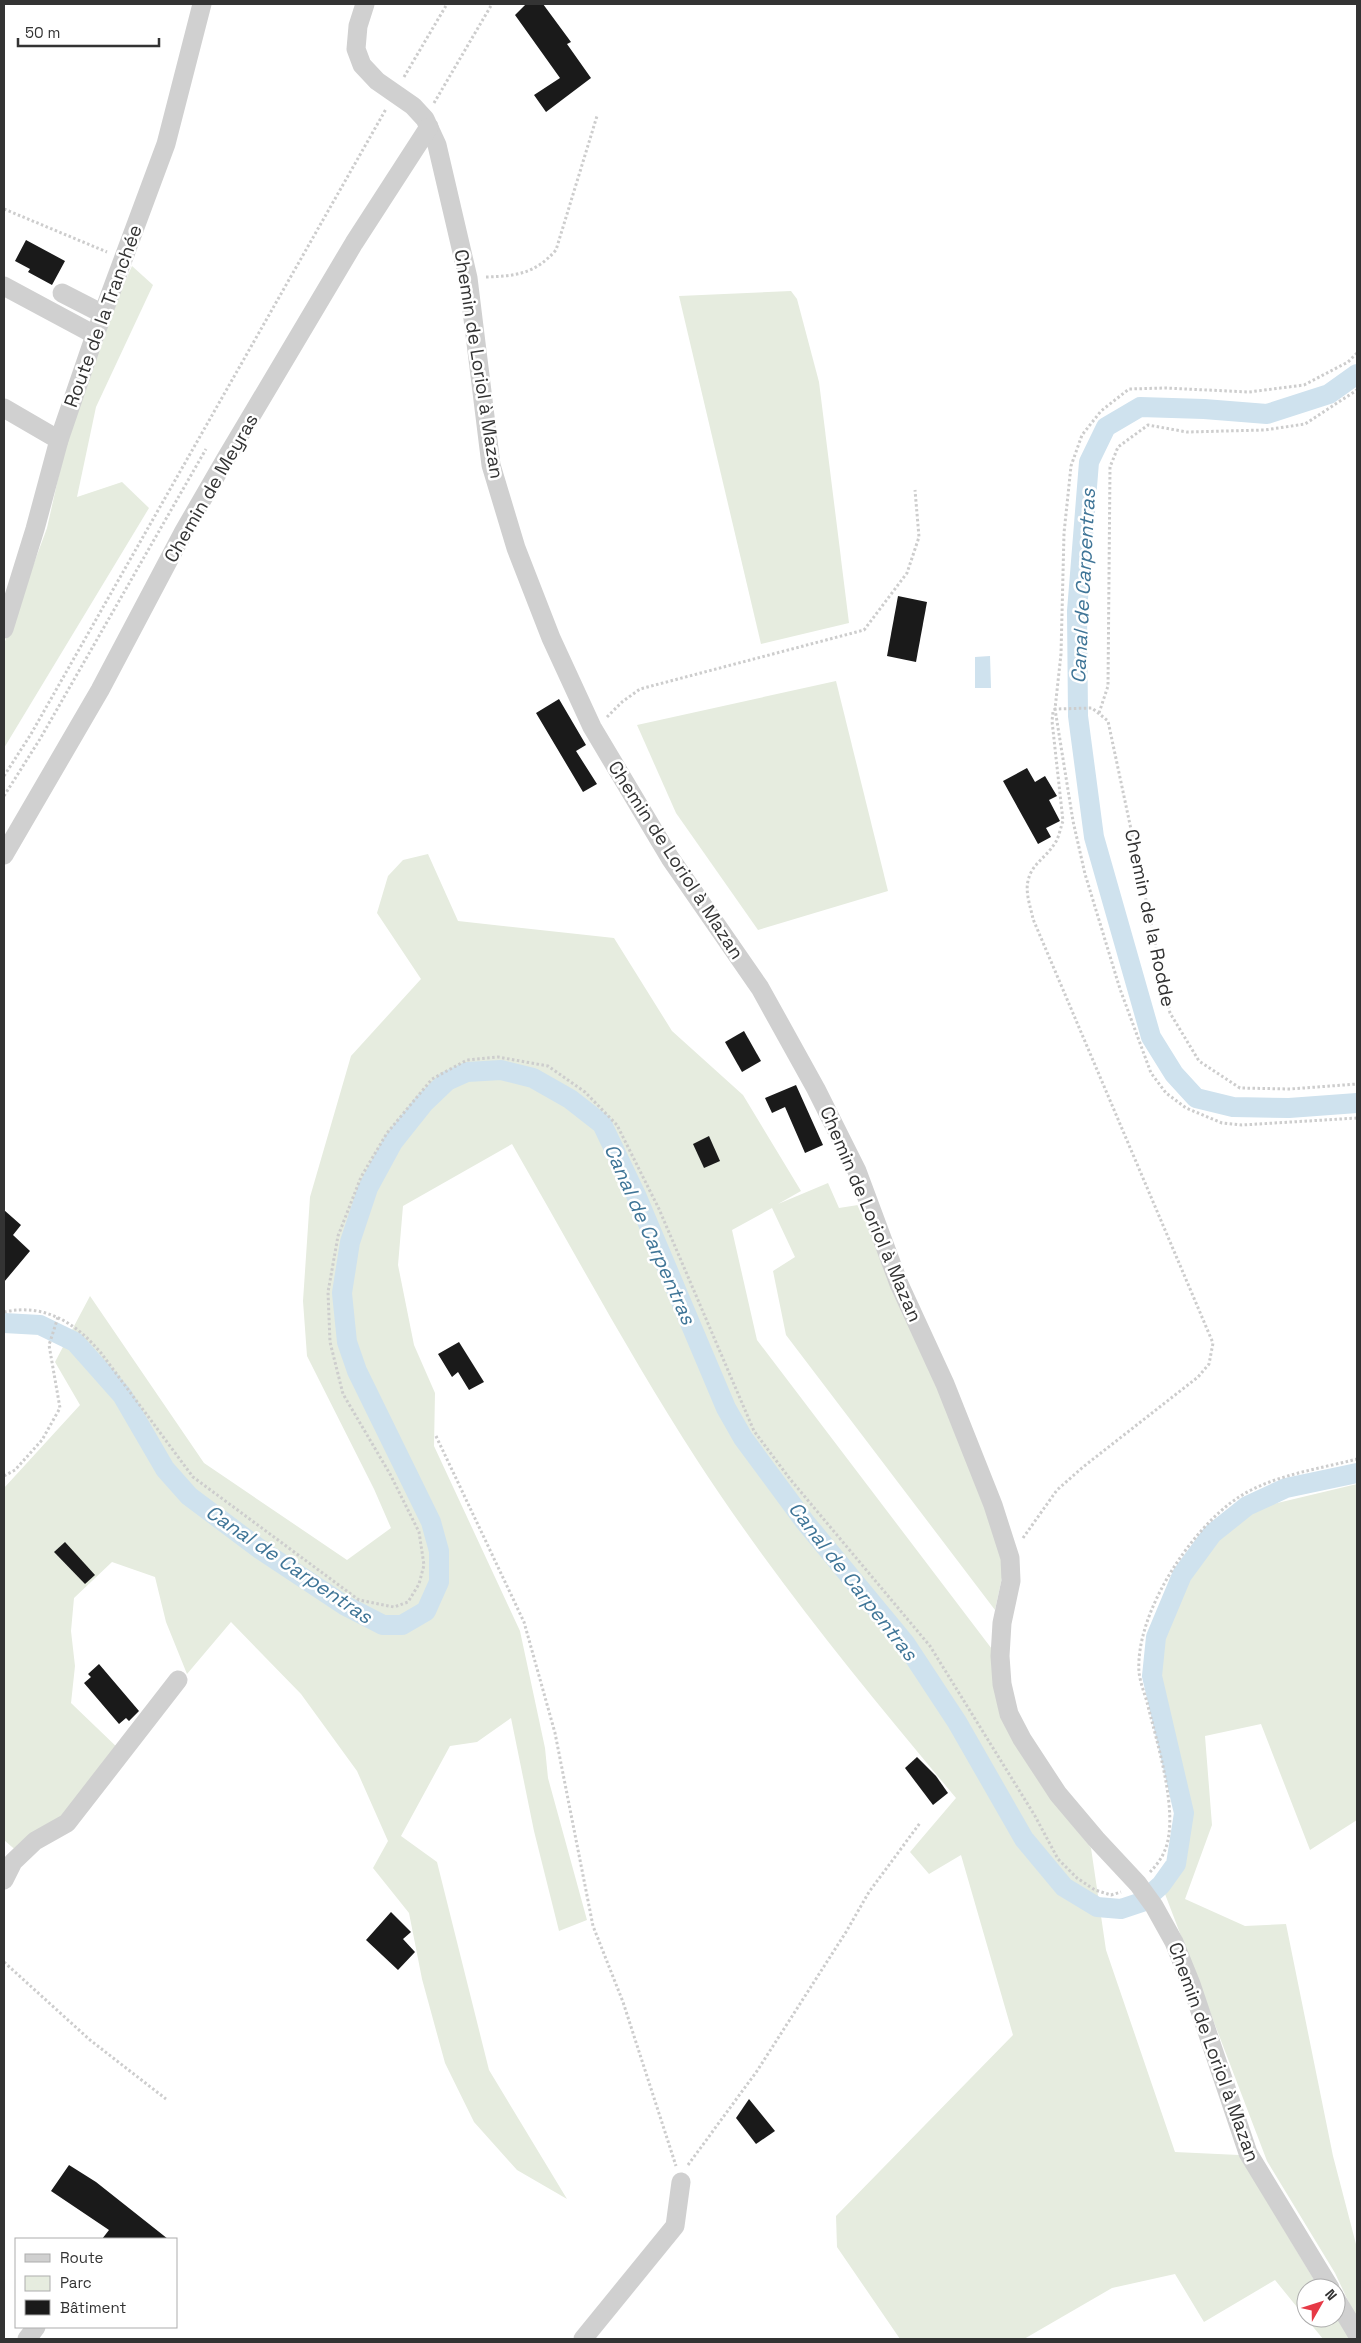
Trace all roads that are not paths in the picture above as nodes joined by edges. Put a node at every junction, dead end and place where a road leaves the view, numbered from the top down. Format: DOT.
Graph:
graph roads {
  1 [pos="202,4"];
  2 [pos="365,4"];
  3 [pos="427,123"];
  4 [pos="4,286"];
  5 [pos="62,293"];
  6 [pos="103,314"];
  7 [pos="95,335"];
  8 [pos="4,408"];
  9 [pos="59,440"];
  10 [pos="4,629"];
  11 [pos="4,855"];
  12 [pos="178,1680"];
  13 [pos="4,1880"];
  14 [pos="680,2178"];
  15 [pos="1324,2278"];
  16 [pos="1346,2315"];
  17 [pos="35,2328"];
  18 [pos="1357,2334"];
  19 [pos="27,2339"];
  20 [pos="583,2339"];
  1 -- 6 [label="street, Route de la Tranchée"];
  2 -- 3 [label="street, Chemin de Loriol à Mazan"];
  3 -- 11 [label="street, Chemin de Meyras"];
  3 -- 15 [label="street, Chemin de Loriol à Mazan"];
  4 -- 7 [label="street"];
  5 -- 6 [label="street"];
  6 -- 7 [label="street, Route de la Tranchée"];
  7 -- 9 [label="street, Route de la Tranchée"];
  8 -- 9 [label="street"];
  9 -- 10 [label="street, Route de la Tranchée"];
  12 -- 13 [label="street"];
  14 -- 20 [label="street"];
  16 -- 18 [label="street"];
  17 -- 19 [label="street"];
}
